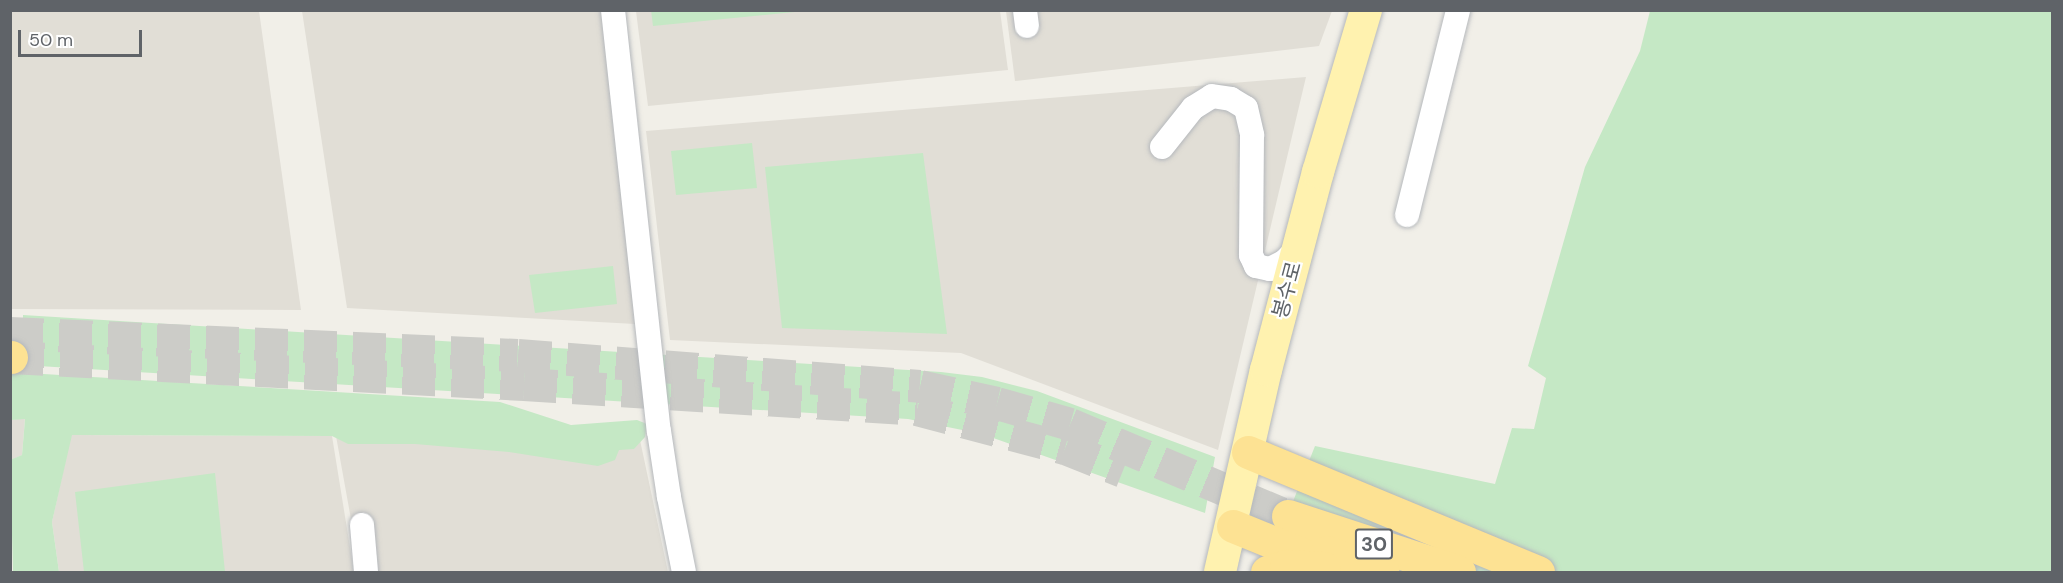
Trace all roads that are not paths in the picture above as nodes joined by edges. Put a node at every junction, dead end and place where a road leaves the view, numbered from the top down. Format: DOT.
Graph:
graph roads {
  1 [pos="613,10"];
  2 [pos="1366,10"];
  3 [pos="1458,10"];
  4 [pos="1162,147"];
  5 [pos="1407,215"];
  6 [pos="1298,248"];
  7 [pos="1248,452"];
  8 [pos="362,525"];
  9 [pos="1233,526"];
  10 [pos="1342,571"];
  11 [pos="366,573"];
  12 [pos="684,573"];
  13 [pos="1220,573"];
  14 [pos="1267,573"];
  15 [pos="1383,573"];
  16 [pos="1459,573"];
  17 [pos="1539,573"];
  1 -- 12 [label="street"];
  2 -- 6 [label="main road, 봉수로"];
  3 -- 5 [label="street"];
  4 -- 6 [label="street"];
  6 -- 7 [label="main road, 봉수로"];
  7 -- 9 [label="main road, 봉수로"];
  7 -- 17 [label="highway"];
  8 -- 11 [label="street"];
  9 -- 10 [label="highway"];
  9 -- 13 [label="main road, 봉수로"];
  10 -- 14 [label="highway"];
  15 -- 16 [label="highway, 30"];
}
